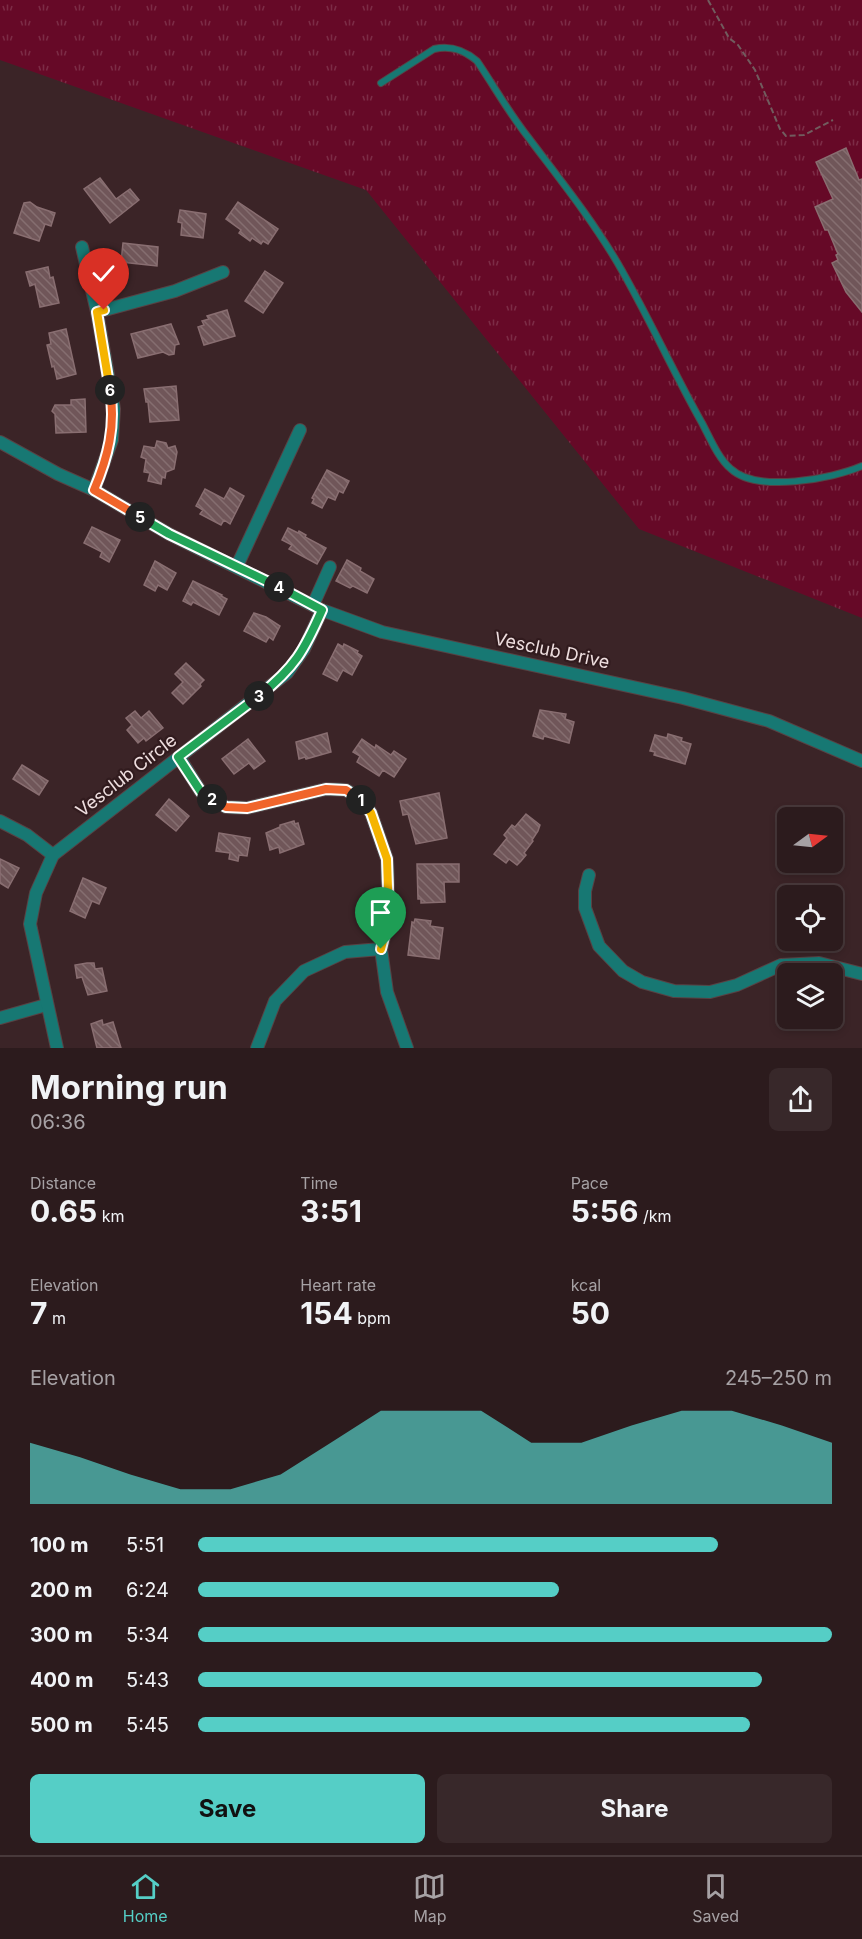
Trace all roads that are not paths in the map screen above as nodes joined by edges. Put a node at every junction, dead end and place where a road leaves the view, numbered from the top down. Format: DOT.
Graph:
graph roads {
  1 [pos="381,83"];
  2 [pos="82,247"];
  3 [pos="223,272"];
  4 [pos="97,312"];
  5 [pos="300,430"];
  6 [pos="0,442"];
  7 [pos="862,466"];
  8 [pos="94,490"];
  9 [pos="237,566"];
  10 [pos="330,567"];
  11 [pos="317,607"];
  12 [pos="178,757"];
  13 [pos="862,761"];
  14 [pos="0,821"];
  15 [pos="53,855"];
  16 [pos="589,875"];
  17 [pos="381,949"];
  18 [pos="862,974"];
  19 [pos="46,1005"];
  20 [pos="0,1018"];
  21 [pos="57,1048"];
  22 [pos="257,1048"];
  23 [pos="407,1048"];
  1 -- 7 [label="lane"];
  2 -- 4 [label="street"];
  3 -- 4 [label="street"];
  4 -- 8 [label="street"];
  5 -- 9 [label="street"];
  6 -- 8 [label="street, Vesclub Drive"];
  8 -- 9 [label="street, Vesclub Drive"];
  9 -- 11 [label="street, Vesclub Drive"];
  10 -- 11 [label="street, Vesclub Circle"];
  11 -- 12 [label="street, Vesclub Circle"];
  11 -- 13 [label="street, Vesclub Drive"];
  12 -- 15 [label="street, Vesclub Circle"];
  12 -- 17 [label="street"];
  14 -- 15 [label="street"];
  15 -- 19 [label="street, Vesclub Circle"];
  16 -- 18 [label="street"];
  17 -- 22 [label="street"];
  17 -- 23 [label="street"];
  19 -- 20 [label="street"];
  19 -- 21 [label="street, Vesclub Circle"];
}
